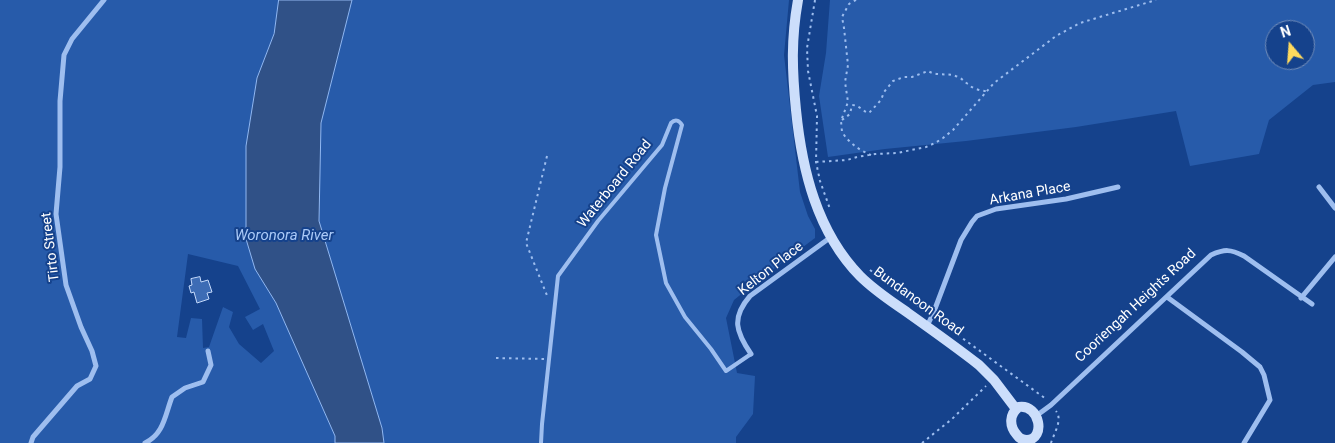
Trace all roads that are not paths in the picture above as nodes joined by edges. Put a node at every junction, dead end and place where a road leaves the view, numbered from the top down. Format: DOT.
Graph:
graph roads {
  1 [pos="104,0"];
  2 [pos="798,0"];
  3 [pos="1319,187"];
  4 [pos="1118,188"];
  5 [pos="1335,208"];
  6 [pos="831,237"];
  7 [pos="1335,257"];
  8 [pos="1167,297"];
  9 [pos="1301,298"];
  10 [pos="1312,304"];
  11 [pos="926,327"];
  12 [pos="208,351"];
  13 [pos="751,354"];
  14 [pos="1016,409"];
  15 [pos="1036,417"];
  16 [pos="1028,441"];
  17 [pos="31,443"];
  18 [pos="145,443"];
  19 [pos="541,443"];
  20 [pos="1244,443"];
  1 -- 17 [label="street, Tirto Street"];
  2 -- 6 [label="street, Bundanoon Road"];
  3 -- 5 [label="street"];
  4 -- 11 [label="street, Arkana Place"];
  6 -- 11 [label="street, Bundanoon Road"];
  6 -- 13 [label="street, Kelton Place"];
  7 -- 9 [label="street"];
  8 -- 9 [label="street, Cooriengah Heights Road"];
  8 -- 15 [label="street, Cooriengah Heights Road"];
  8 -- 20 [label="street"];
  9 -- 10 [label="street, Cooriengah Heights Road"];
  11 -- 14 [label="street, Bundanoon Road"];
  12 -- 18 [label="street"];
  13 -- 19 [label="lane, Waterboard Road"];
  14 -- 15 [label="street"];
  14 -- 16 [label="street"];
  15 -- 16 [label="street"];
}
